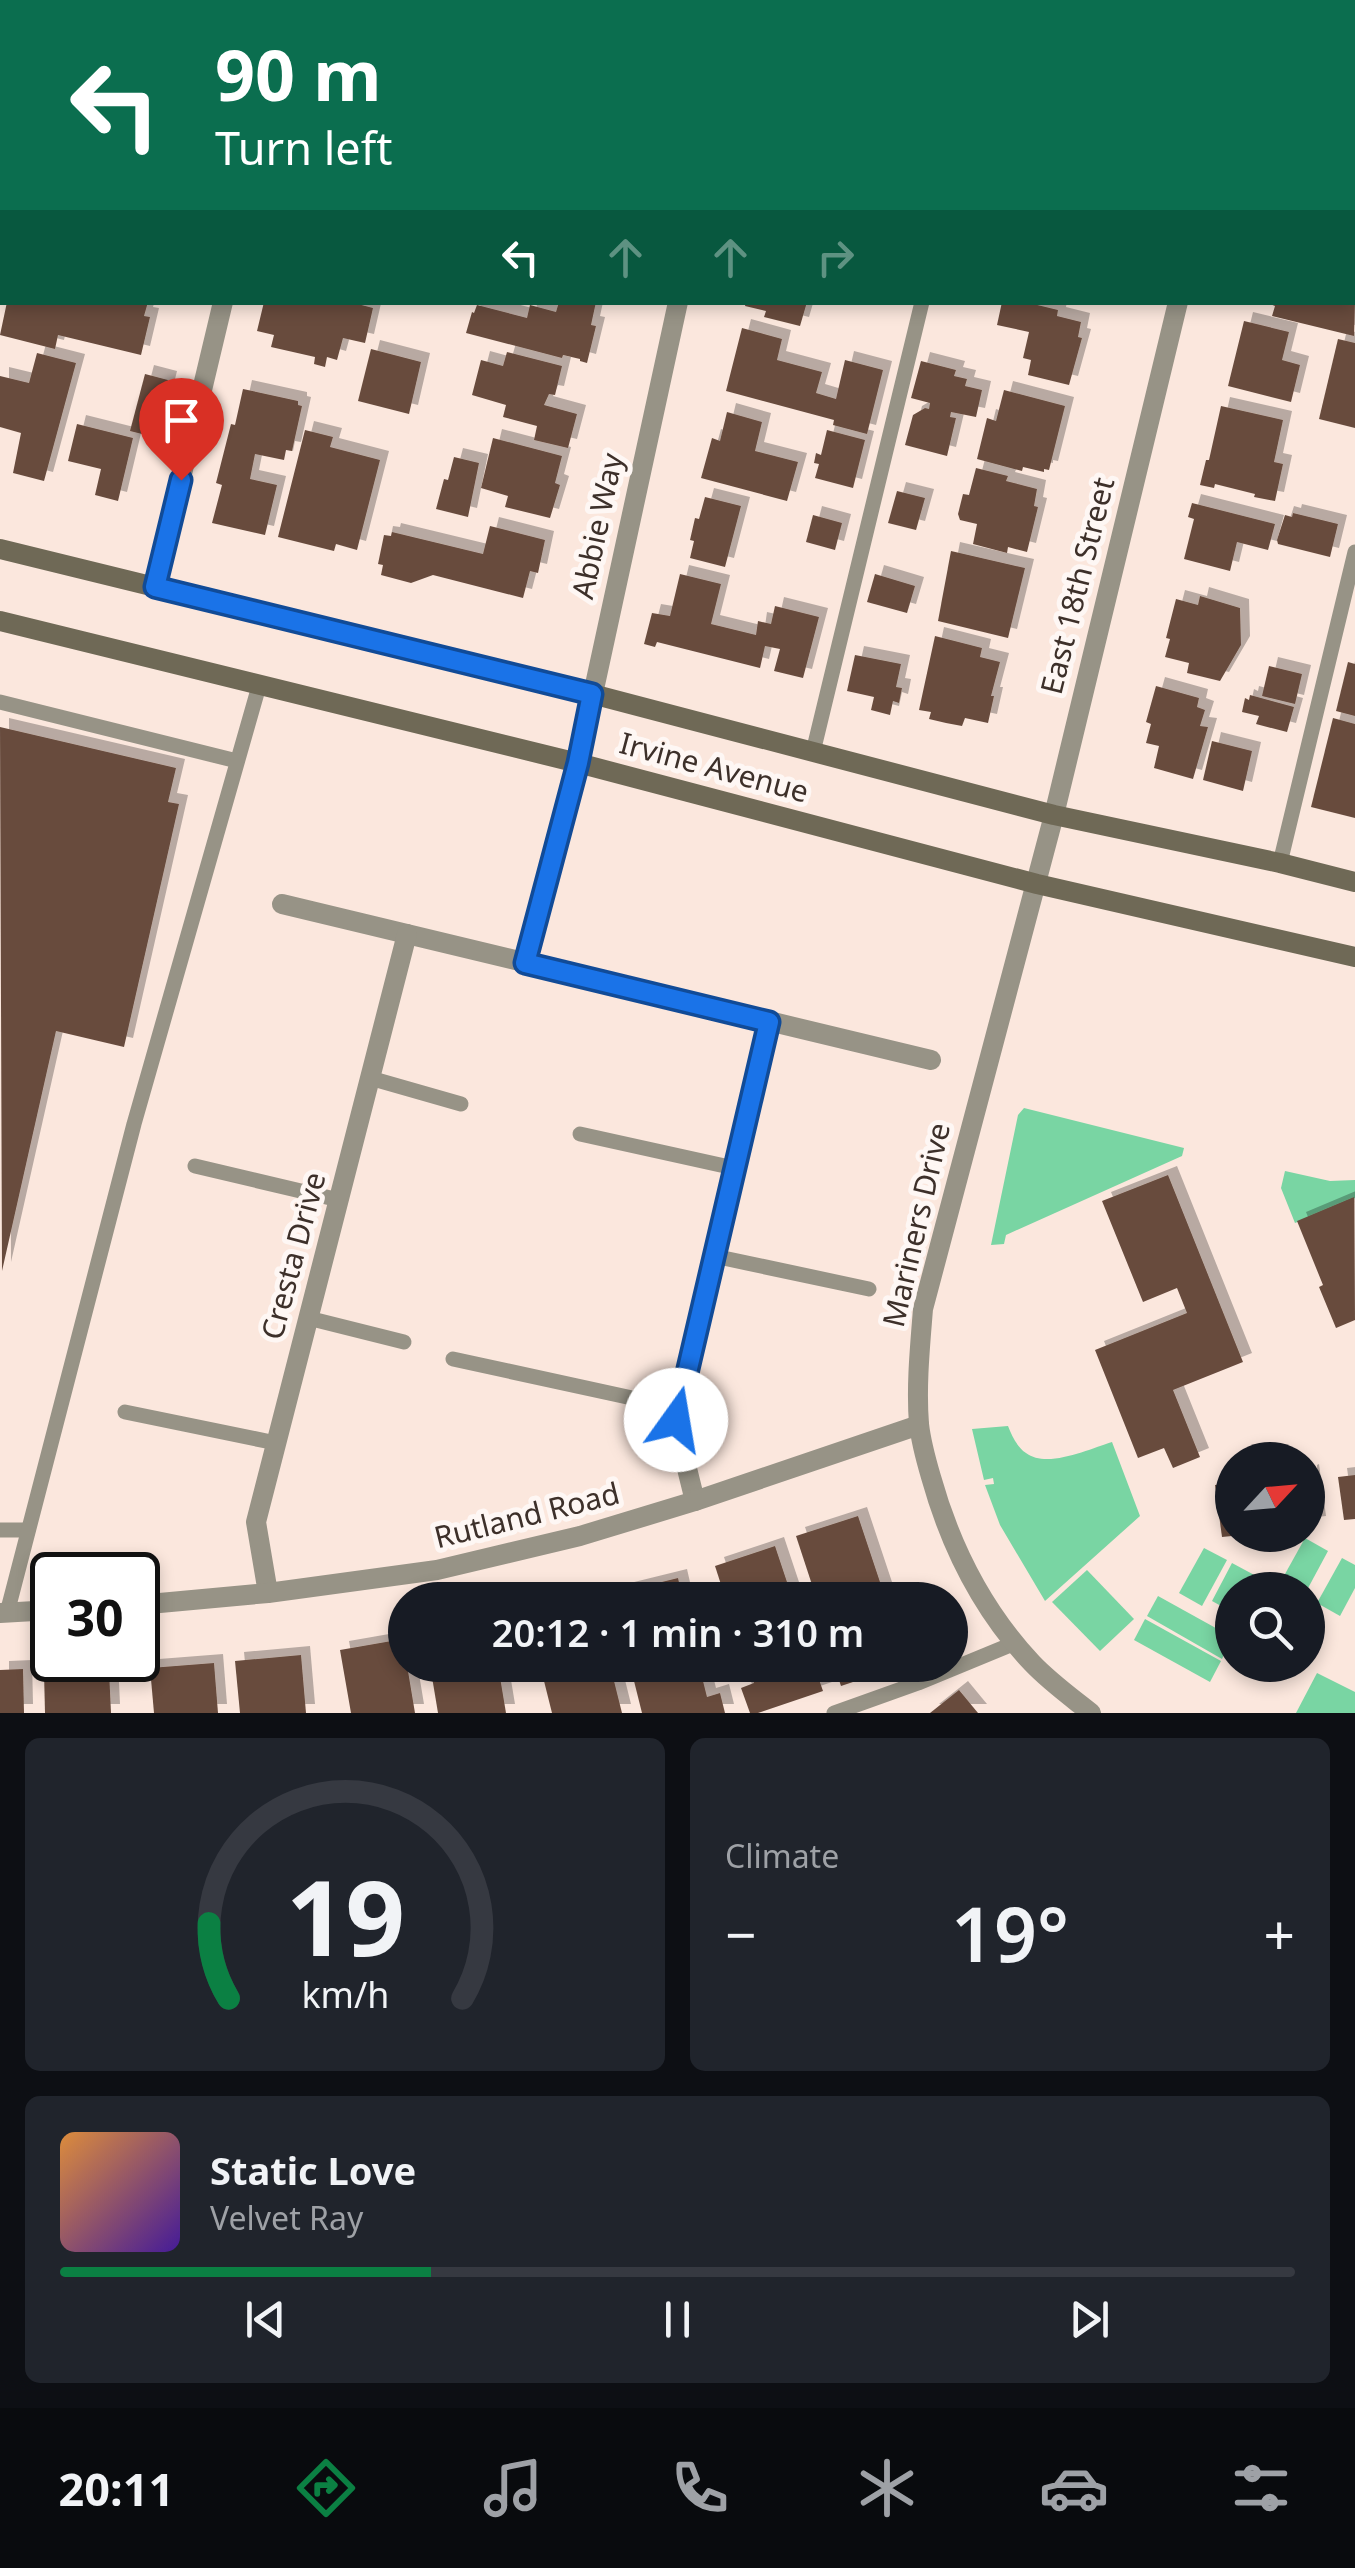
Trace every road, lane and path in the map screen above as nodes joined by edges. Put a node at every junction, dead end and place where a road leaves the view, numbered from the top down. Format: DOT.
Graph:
graph roads {
  1 [pos="223,305"];
  2 [pos="677,305"];
  3 [pos="921,305"];
  4 [pos="1177,305"];
  5 [pos="0,548"];
  6 [pos="1355,552"];
  7 [pos="155,587"];
  8 [pos="0,621"];
  9 [pos="259,686"];
  10 [pos="592,694"];
  11 [pos="0,702"];
  12 [pos="813,752"];
  13 [pos="237,761"];
  14 [pos="578,763"];
  15 [pos="1054,815"];
  16 [pos="1280,863"];
  17 [pos="1355,882"];
  18 [pos="1037,884"];
  19 [pos="282,904"];
  20 [pos="407,934"];
  21 [pos="1355,957"];
  22 [pos="525,963"];
  23 [pos="769,1022"];
  24 [pos="931,1060"];
  25 [pos="370,1078"];
  26 [pos="461,1104"];
  27 [pos="580,1134"];
  28 [pos="195,1166"];
  29 [pos="734,1168"];
  30 [pos="339,1200"];
  31 [pos="714,1256"];
  32 [pos="869,1289"];
  33 [pos="308,1318"];
  34 [pos="404,1342"];
  35 [pos="453,1359"];
  36 [pos="678,1408"];
  37 [pos="125,1412"];
  38 [pos="919,1425"];
  39 [pos="276,1443"];
  40 [pos="696,1502"];
  41 [pos="0,1530"];
  42 [pos="28,1530"];
  43 [pos="268,1594"];
  44 [pos="160,1602"];
  45 [pos="30,1611"];
  46 [pos="3,1613"];
  47 [pos="1015,1643"];
  48 [pos="834,1713"];
  49 [pos="1090,1713"];
  1 -- 7 [label="street"];
  2 -- 10 [label="street, Abbie Way"];
  3 -- 12 [label="lane"];
  4 -- 15 [label="street, East 18th Street"];
  5 -- 7 [label="main road, Irvine Avenue"];
  6 -- 16 [label="lane"];
  7 -- 10 [label="main road, Irvine Avenue"];
  8 -- 9 [label="main road, Irvine Avenue"];
  9 -- 13 [label="lane"];
  9 -- 14 [label="main road, Irvine Avenue"];
  10 -- 12 [label="main road, Irvine Avenue"];
  10 -- 14 [label="street, Abbie Way"];
  11 -- 13 [label="lane"];
  12 -- 15 [label="main road, Irvine Avenue"];
  13 -- 42 [label="lane"];
  14 -- 18 [label="main road, Irvine Avenue"];
  14 -- 22 [label="street, Abbie Way"];
  15 -- 16 [label="main road, Irvine Avenue"];
  15 -- 18 [label="street, East 18th Street"];
  16 -- 17 [label="main road, Irvine Avenue"];
  18 -- 21 [label="main road, Irvine Avenue"];
  18 -- 38 [label="street, Mariners Drive"];
  19 -- 20 [label="street"];
  20 -- 22 [label="street"];
  20 -- 25 [label="street, Cresta Drive"];
  22 -- 23 [label="street"];
  23 -- 24 [label="street"];
  23 -- 29 [label="street"];
  25 -- 26 [label="lane"];
  25 -- 30 [label="street, Cresta Drive"];
  27 -- 29 [label="lane"];
  28 -- 30 [label="lane"];
  29 -- 31 [label="street"];
  30 -- 33 [label="street, Cresta Drive"];
  31 -- 32 [label="lane"];
  31 -- 36 [label="street"];
  33 -- 34 [label="lane"];
  33 -- 39 [label="street, Cresta Drive"];
  35 -- 36 [label="lane"];
  36 -- 40 [label="street"];
  37 -- 39 [label="lane"];
  38 -- 40 [label="street, Rutland Road"];
  38 -- 47 [label="street, Mariners Drive"];
  39 -- 43 [label="street, Cresta Drive"];
  40 -- 43 [label="street, Rutland Road"];
  41 -- 42 [label="lane"];
  42 -- 46 [label="lane"];
  43 -- 44 [label="street, Rutland Road"];
  45 -- 46 [label="street"];
  47 -- 48 [label="lane"];
  47 -- 49 [label="street, Mariners Drive"];
}
